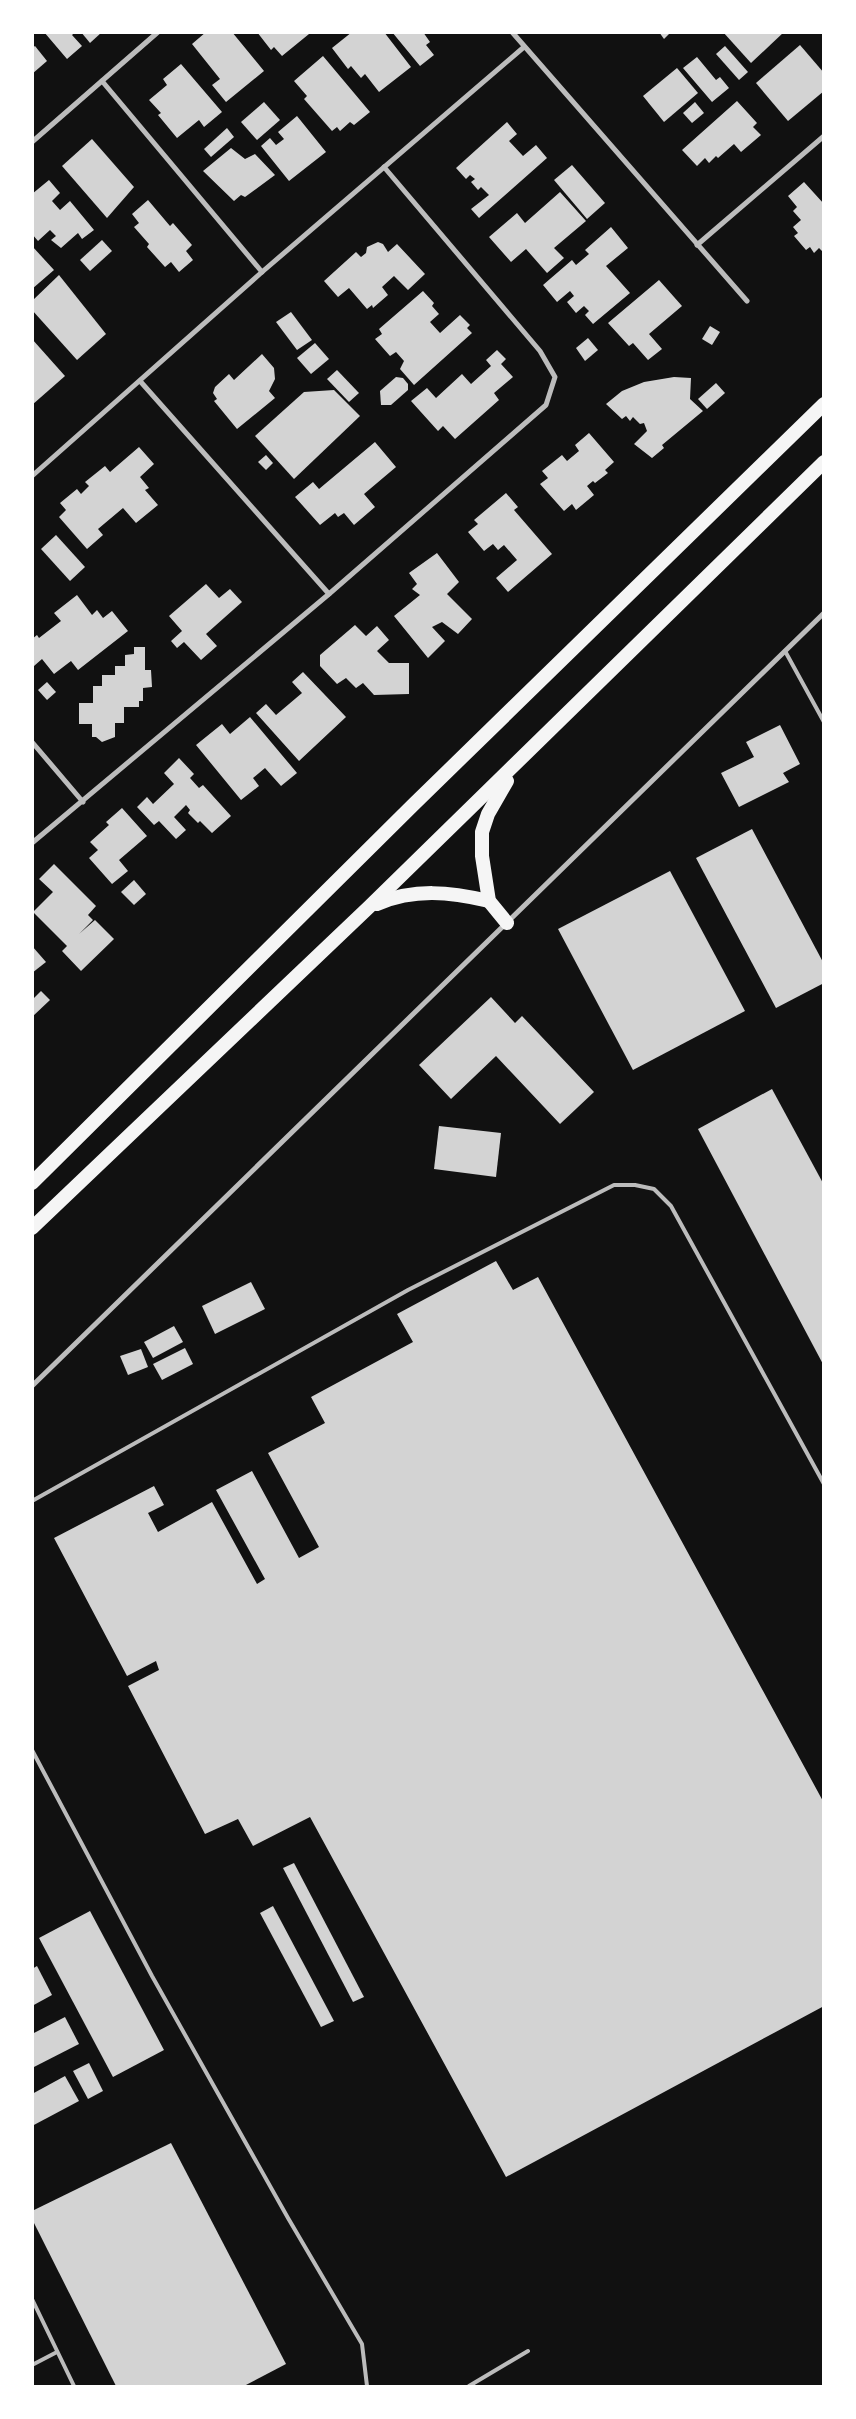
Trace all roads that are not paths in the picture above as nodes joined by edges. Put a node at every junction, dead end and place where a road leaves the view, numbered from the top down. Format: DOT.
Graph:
graph roads {
  1 [pos="158,32"];
  2 [pos="512,32"];
  3 [pos="524,47"];
  4 [pos="102,81"];
  5 [pos="824,136"];
  6 [pos="32,142"];
  7 [pos="384,167"];
  8 [pos="697,245"];
  9 [pos="262,272"];
  10 [pos="747,301"];
  11 [pos="140,381"];
  12 [pos="824,404"];
  13 [pos="824,462"];
  14 [pos="32,476"];
  15 [pos="328,594"];
  16 [pos="824,613"];
  17 [pos="785,651"];
  18 [pos="824,722"];
  19 [pos="32,742"];
  20 [pos="536,745"];
  21 [pos="83,802"];
  22 [pos="32,843"];
  23 [pos="489,901"];
  24 [pos="369,907"];
  25 [pos="507,923"];
  26 [pos="32,1183"];
  27 [pos="32,1228"];
  28 [pos="32,1386"];
  29 [pos="824,1484"];
  30 [pos="32,1500"];
  31 [pos="32,1750"];
  32 [pos="32,2299"];
  33 [pos="528,2351"];
  34 [pos="57,2352"];
  35 [pos="32,2365"];
  36 [pos="74,2386"];
  37 [pos="367,2386"];
  38 [pos="469,2386"];
  1 -- 4 [label="street"];
  2 -- 3 [label="street"];
  3 -- 7 [label="street"];
  3 -- 8 [label="street"];
  4 -- 6 [label="street"];
  4 -- 9 [label="street"];
  5 -- 8 [label="street"];
  7 -- 9 [label="street"];
  7 -- 15 [label="street"];
  8 -- 10 [label="street"];
  9 -- 11 [label="street"];
  11 -- 14 [label="street"];
  11 -- 15 [label="street"];
  12 -- 26 [label="highway"];
  13 -- 20 [label="highway"];
  15 -- 21 [label="street"];
  16 -- 17 [label="street"];
  17 -- 18 [label="lane"];
  17 -- 25 [label="street"];
  19 -- 21 [label="street"];
  20 -- 23 [label="highway"];
  20 -- 24 [label="highway"];
  21 -- 22 [label="street"];
  23 -- 24 [label="highway"];
  23 -- 25 [label="highway"];
  24 -- 27 [label="highway"];
  25 -- 28 [label="street"];
  29 -- 30 [label="lane"];
  31 -- 37 [label="lane"];
  32 -- 34 [label="lane"];
  33 -- 38 [label="lane"];
  34 -- 35 [label="lane"];
  34 -- 36 [label="lane"];
}
